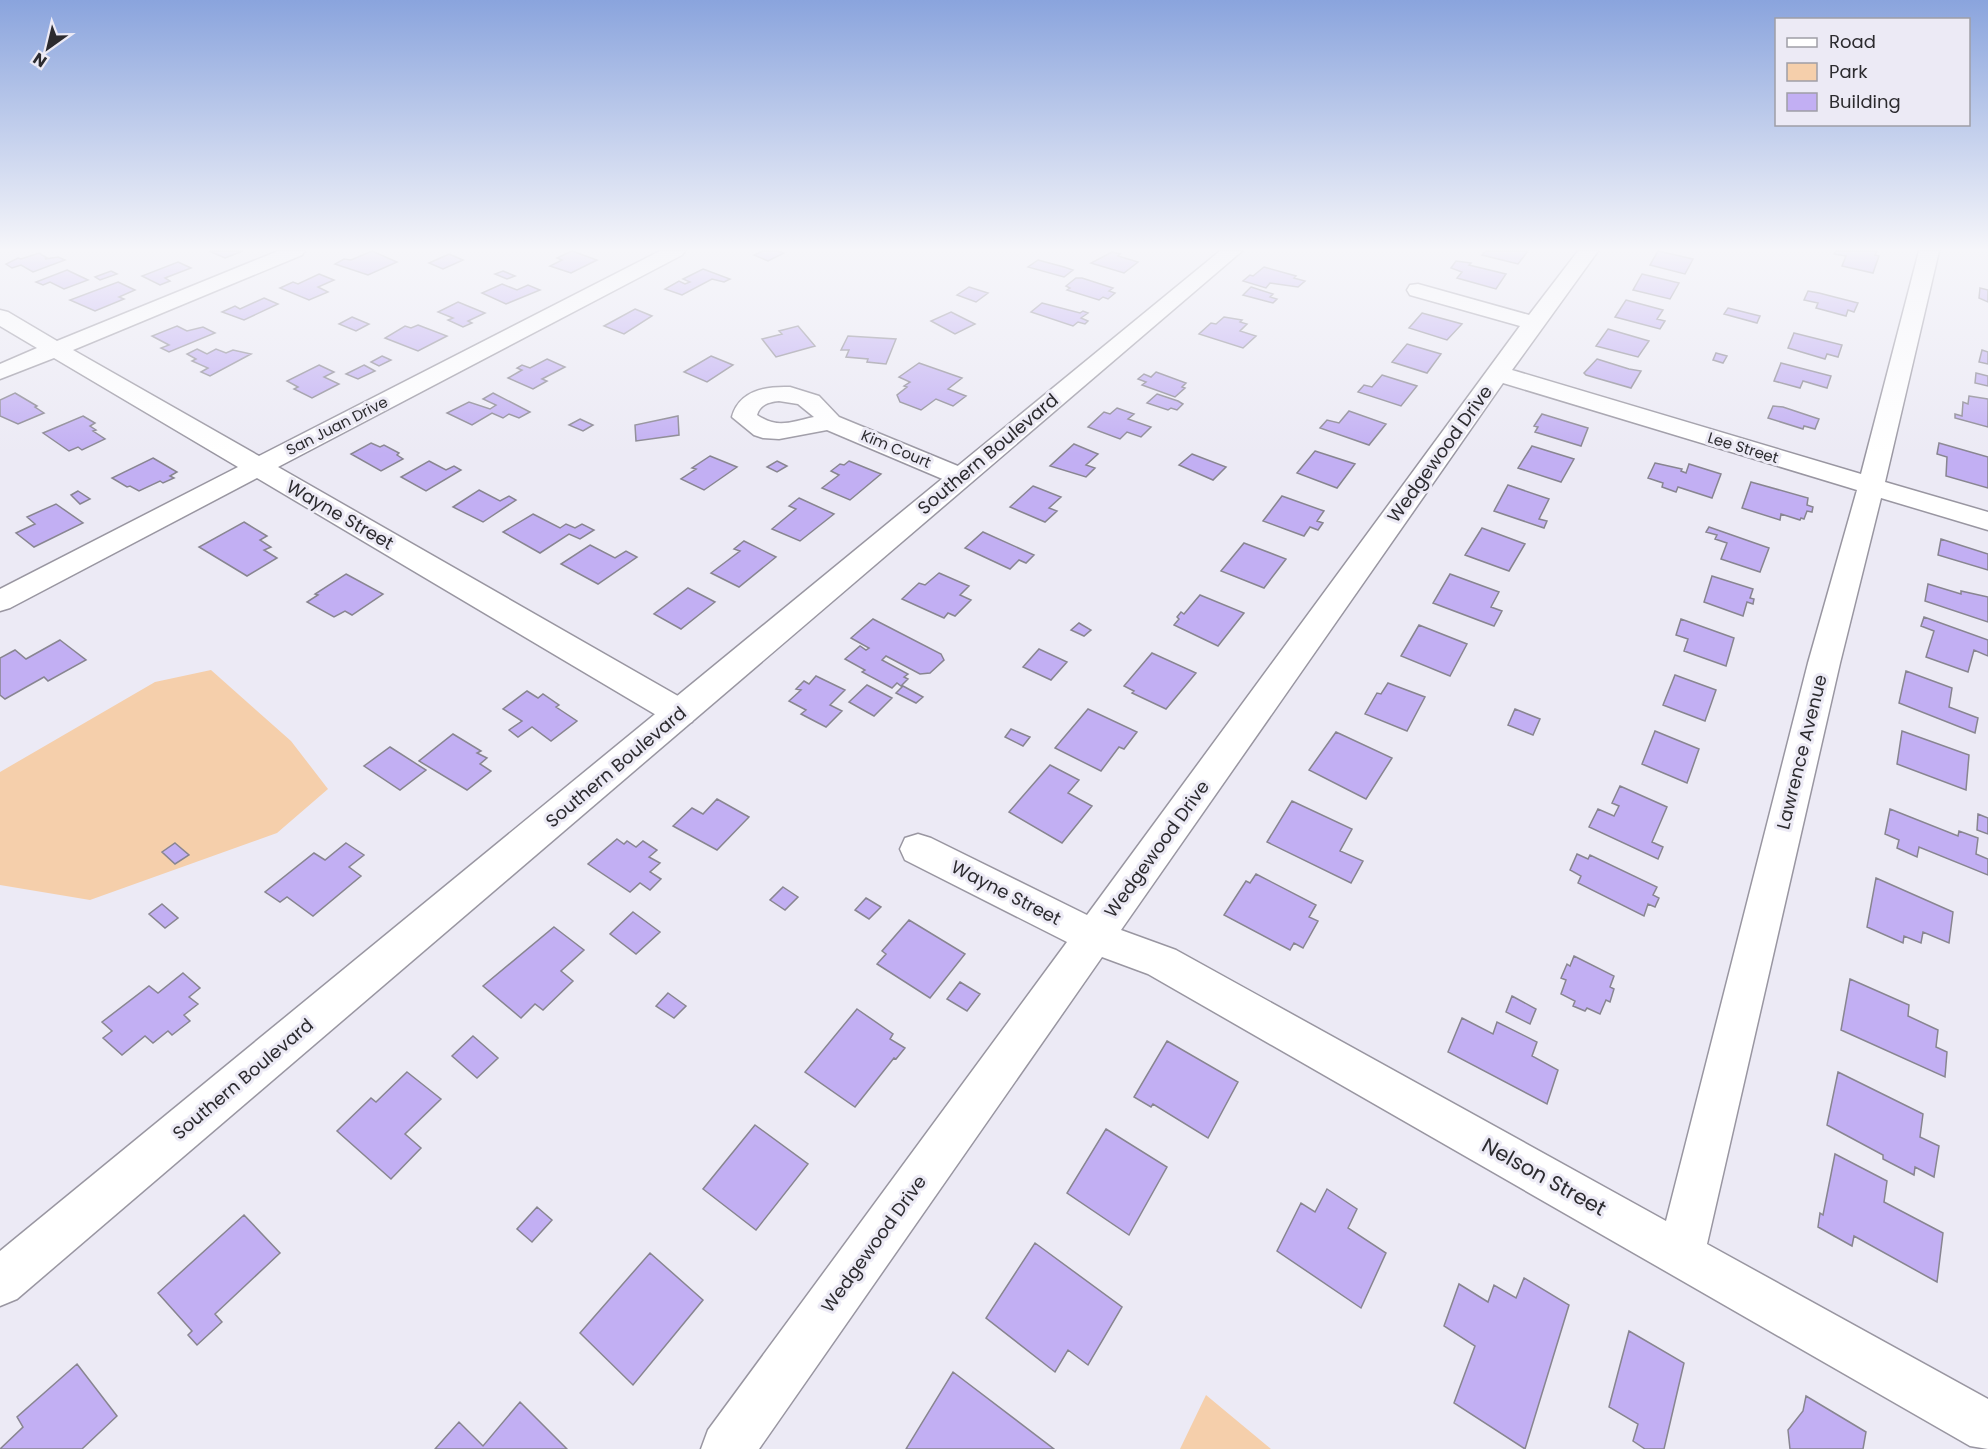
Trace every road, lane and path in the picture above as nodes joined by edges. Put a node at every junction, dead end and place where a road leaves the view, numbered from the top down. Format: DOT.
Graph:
graph roads {
  1 [pos="3,319"];
  2 [pos="131,319"];
  3 [pos="544,319"];
  4 [pos="1151,319"];
  5 [pos="1519,319"];
  6 [pos="1537,319"];
  7 [pos="1912,319"];
  8 [pos="1534,323"];
  9 [pos="55,350"];
  10 [pos="0,372"];
  11 [pos="1498,374"];
  12 [pos="830,422"];
  13 [pos="257,467"];
  14 [pos="961,477"];
  15 [pos="1871,486"];
  16 [pos="1988,521"];
  17 [pos="0,601"];
  18 [pos="680,713"];
  19 [pos="918,849"];
  20 [pos="1094,937"];
  21 [pos="1681,1254"];
  22 [pos="0,1282"];
  23 [pos="1988,1428"];
  24 [pos="727,1449"];
  1 -- 9 [label="street, Wayne Street"];
  2 -- 9 [label="street"];
  3 -- 13 [label="street, San Juan Drive"];
  4 -- 14 [label="street, Southern Boulevard"];
  5 -- 8 [label="street"];
  6 -- 8 [label="street, Wedgewood Drive"];
  7 -- 15 [label="street, Lawrence Avenue"];
  8 -- 11 [label="street, Wedgewood Drive"];
  9 -- 10 [label="street"];
  9 -- 13 [label="street, Wayne Street"];
  11 -- 15 [label="street, Lee Street"];
  11 -- 20 [label="street, Wedgewood Drive"];
  12 -- 14 [label="street, Kim Court"];
  13 -- 17 [label="street, San Juan Drive"];
  13 -- 18 [label="street, Wayne Street"];
  14 -- 18 [label="street, Southern Boulevard"];
  15 -- 16 [label="street, Lee Street"];
  15 -- 21 [label="street, Lawrence Avenue"];
  18 -- 22 [label="street, Southern Boulevard"];
  19 -- 20 [label="street, Wayne Street"];
  20 -- 21 [label="street, Nelson Street"];
  20 -- 24 [label="street, Wedgewood Drive"];
  21 -- 23 [label="street, Nelson Street"];
}
